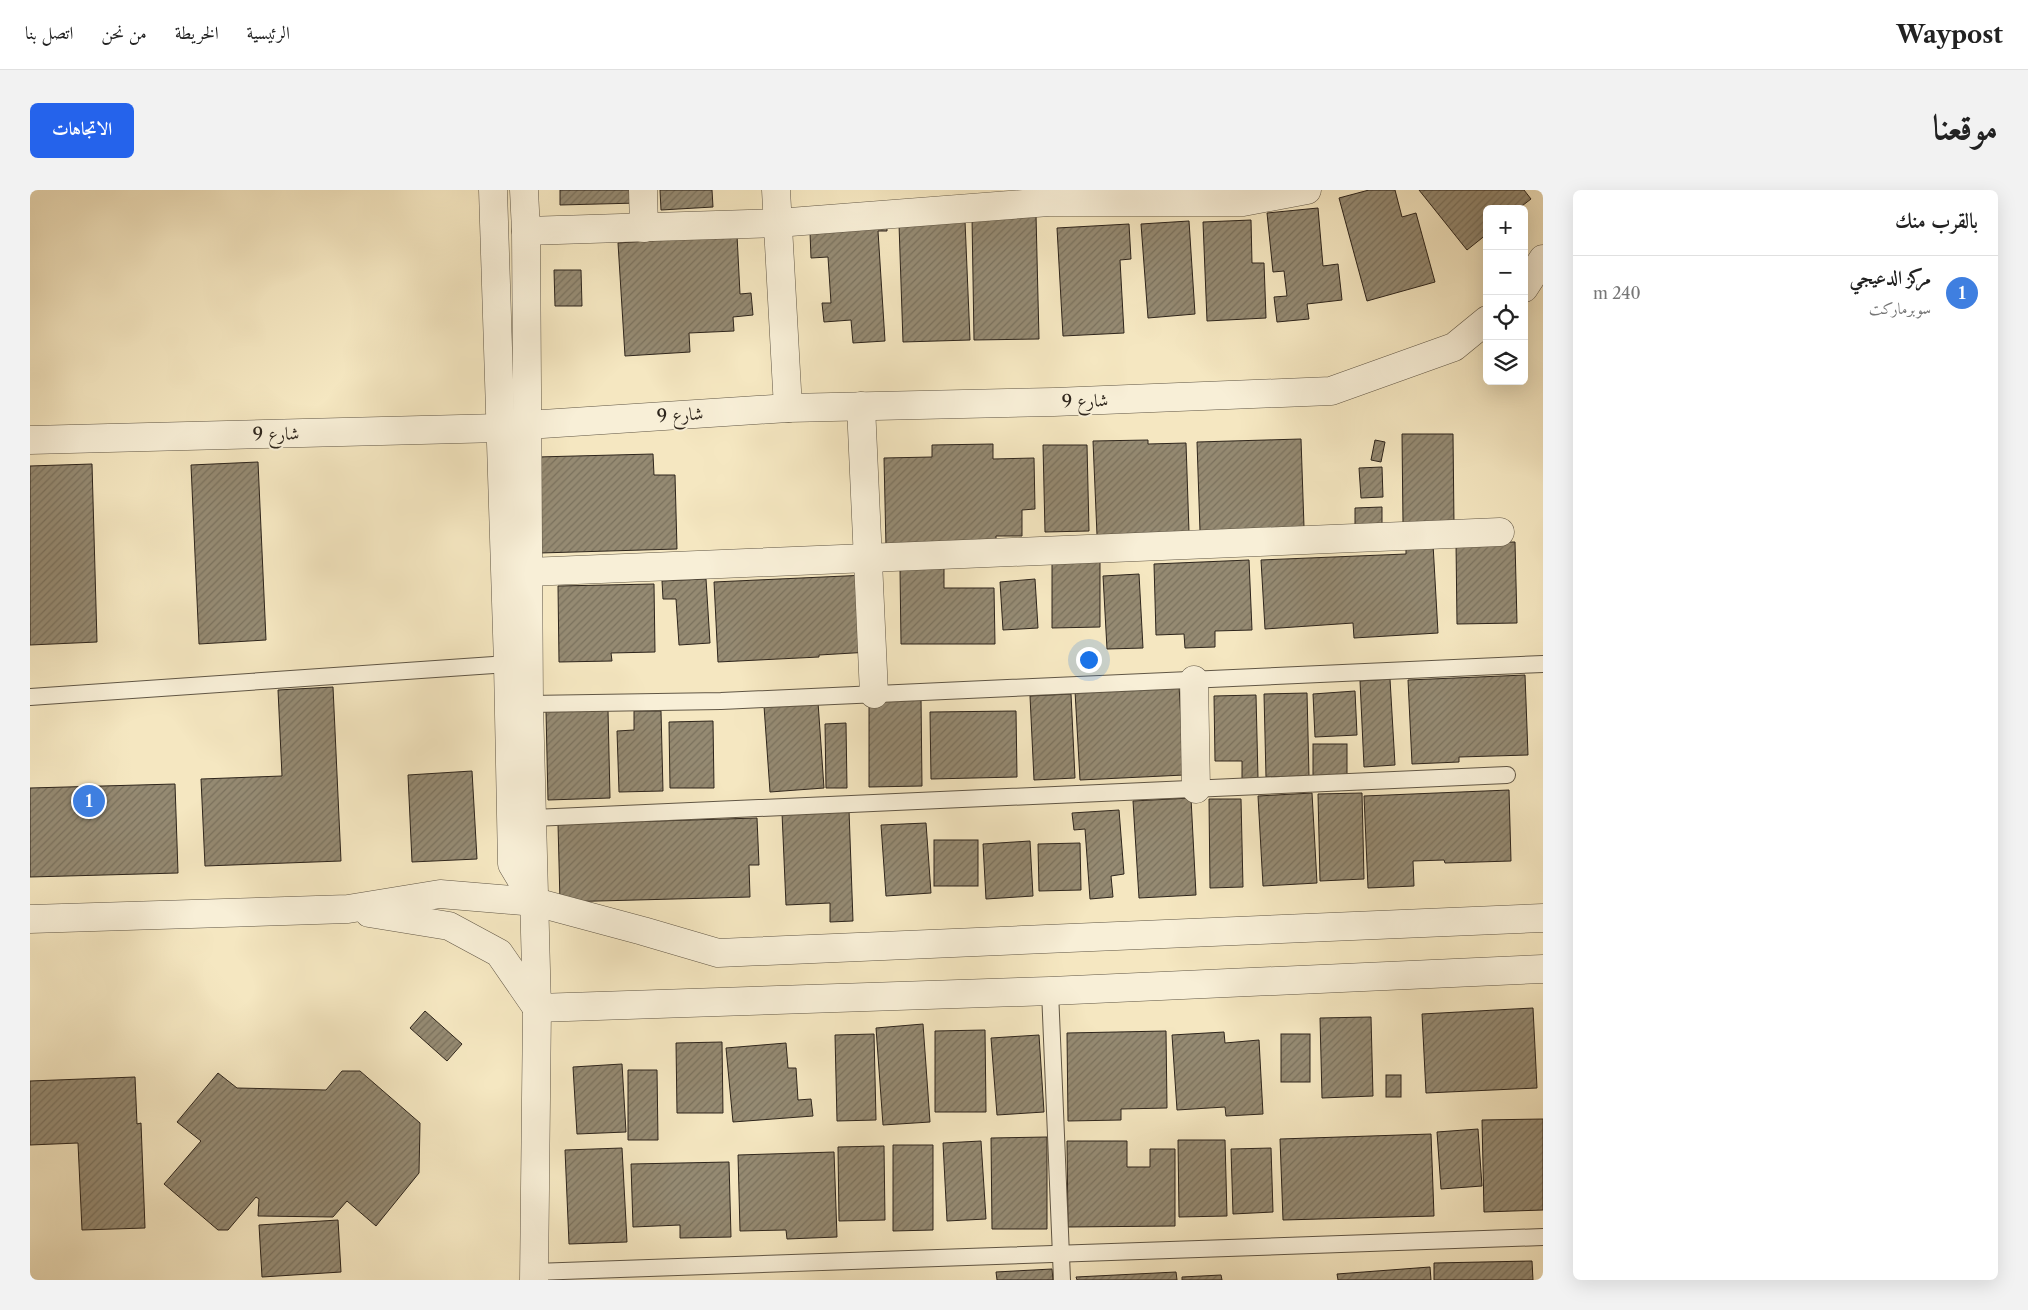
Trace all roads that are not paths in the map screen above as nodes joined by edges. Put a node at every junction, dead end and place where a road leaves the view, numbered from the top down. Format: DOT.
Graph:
graph roads {
  1 [pos="492,190"];
  2 [pos="524,190"];
  3 [pos="643,190"];
  4 [pos="776,190"];
  5 [pos="1307,190"];
  6 [pos="1049,196"];
  7 [pos="927,200"];
  8 [pos="777,223"];
  9 [pos="644,228"];
  10 [pos="526,231"];
  11 [pos="1543,259"];
  12 [pos="1528,282"];
  13 [pos="1483,323"];
  14 [pos="861,406"];
  15 [pos="788,408"];
  16 [pos="513,426"];
  17 [pos="30,440"];
  18 [pos="1500,532"];
  19 [pos="868,558"];
  20 [pos="528,572"];
  21 [pos="508,664"];
  22 [pos="1543,664"];
  23 [pos="1194,680"];
  24 [pos="874,694"];
  25 [pos="30,697"];
  26 [pos="529,704"];
  27 [pos="1506,775"];
  28 [pos="1196,789"];
  29 [pos="533,818"];
  30 [pos="535,902"];
  31 [pos="348,909"];
  32 [pos="1543,918"];
  33 [pos="30,919"];
  34 [pos="1543,969"];
  35 [pos="1050,990"];
  36 [pos="538,1008"];
  37 [pos="1543,1237"];
  38 [pos="1061,1254"];
  39 [pos="534,1276"];
  40 [pos="1062,1280"];
  1 -- 16 [label="street"];
  2 -- 10 [label="street"];
  3 -- 9 [label="street"];
  4 -- 8 [label="street"];
  5 -- 6 [label="street"];
  6 -- 7 [label="street"];
  7 -- 8 [label="street"];
  8 -- 9 [label="street"];
  8 -- 15 [label="street"];
  9 -- 10 [label="street"];
  10 -- 16 [label="street"];
  11 -- 12 [label="street"];
  13 -- 14 [label="street, شارع 9"];
  14 -- 15 [label="street, شارع 9"];
  14 -- 19 [label="street"];
  15 -- 16 [label="street, شارع 9"];
  16 -- 17 [label="street, شارع 9"];
  16 -- 20 [label="street"];
  16 -- 21 [label="street"];
  18 -- 19 [label="street"];
  19 -- 20 [label="street"];
  19 -- 24 [label="street"];
  20 -- 26 [label="street"];
  21 -- 25 [label="lane"];
  21 -- 30 [label="street"];
  22 -- 23 [label="lane"];
  23 -- 24 [label="lane"];
  23 -- 28 [label="street"];
  24 -- 26 [label="lane"];
  26 -- 29 [label="street"];
  27 -- 28 [label="lane"];
  28 -- 29 [label="lane"];
  29 -- 30 [label="street"];
  30 -- 31 [label="street"];
  30 -- 32 [label="street"];
  30 -- 36 [label="street"];
  31 -- 33 [label="street"];
  31 -- 36 [label="street"];
  34 -- 35 [label="street"];
  35 -- 36 [label="street"];
  35 -- 38 [label="lane"];
  36 -- 39 [label="street"];
  37 -- 38 [label="lane"];
  38 -- 39 [label="lane"];
  38 -- 40 [label="lane"];
}
